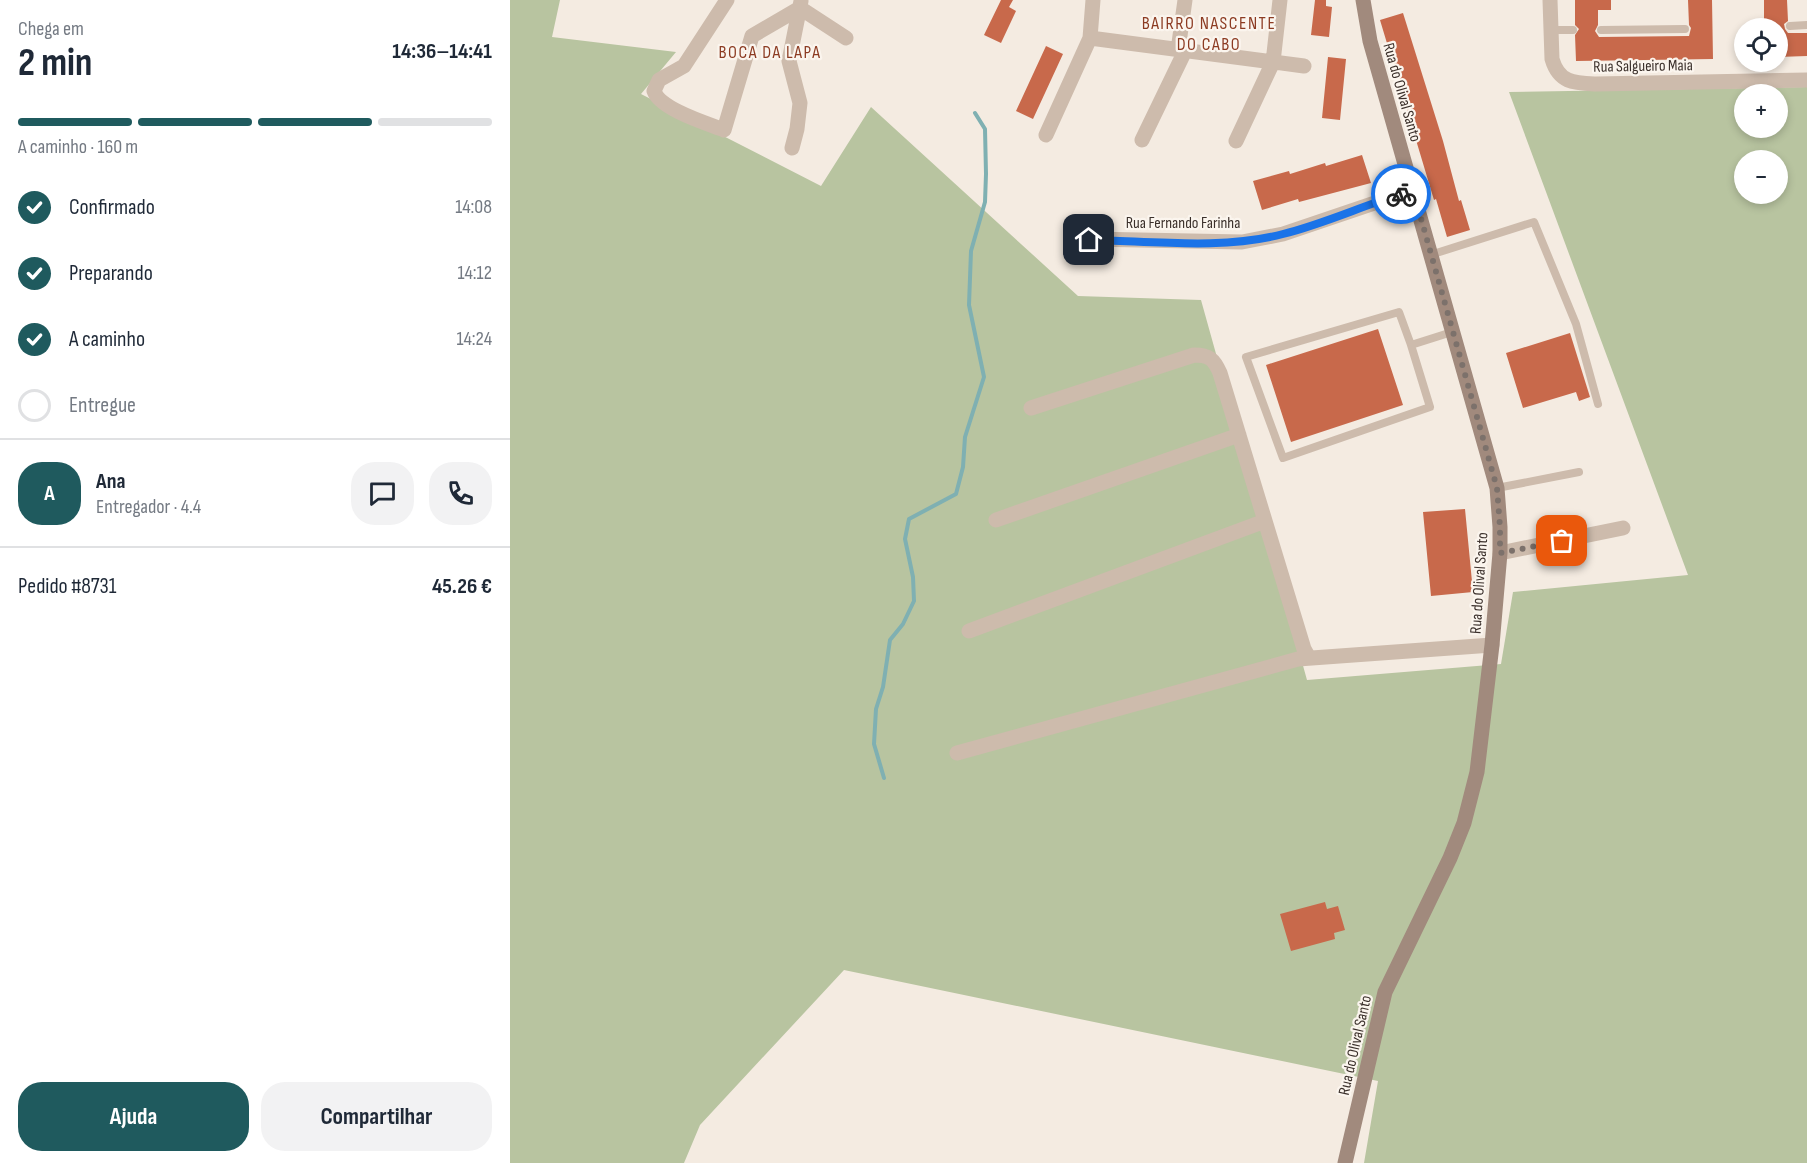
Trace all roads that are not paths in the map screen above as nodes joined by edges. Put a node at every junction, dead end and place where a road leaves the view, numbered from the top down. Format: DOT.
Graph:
graph roads {
  1 [pos="726,0"];
  2 [pos="1094,0"];
  3 [pos="1185,0"];
  4 [pos="1280,0"];
  5 [pos="1363,0"];
  6 [pos="1550,0"];
  7 [pos="800,4"];
  8 [pos="1790,26"];
  9 [pos="1807,26"];
  10 [pos="1685,29"];
  11 [pos="1551,30"];
  12 [pos="1573,30"];
  13 [pos="1601,30"];
  14 [pos="846,38"];
  15 [pos="1090,38"];
  16 [pos="1182,50"];
  17 [pos="1274,62"];
  18 [pos="1304,66"];
  19 [pos="1807,80"];
  20 [pos="1046,135"];
  21 [pos="1142,140"];
  22 [pos="1236,141"];
  23 [pos="792,148"];
  24 [pos="1413,190"];
  25 [pos="1089,240"];
  26 [pos="1430,255"];
  27 [pos="1452,332"];
  28 [pos="1411,345"];
  29 [pos="1598,404"];
  30 [pos="1032,408"];
  31 [pos="1239,435"];
  32 [pos="1579,472"];
  33 [pos="1497,488"];
  34 [pos="996,520"];
  35 [pos="1265,521"];
  36 [pos="1623,528"];
  37 [pos="1500,553"];
  38 [pos="969,631"];
  39 [pos="1492,645"];
  40 [pos="1309,658"];
  41 [pos="957,753"];
  42 [pos="1345,1163"];
  1 -- 7 [label="street"];
  2 -- 15 [label="street"];
  3 -- 16 [label="street"];
  4 -- 17 [label="street"];
  5 -- 24 [label="street, Rua do Olival Santo"];
  6 -- 11 [label="street, Rua Salgueiro Maia"];
  7 -- 14 [label="street"];
  7 -- 23 [label="street"];
  8 -- 9 [label="lane"];
  10 -- 13 [label="lane"];
  11 -- 12 [label="lane"];
  11 -- 19 [label="street, Rua Salgueiro Maia"];
  15 -- 16 [label="street"];
  15 -- 20 [label="street"];
  16 -- 17 [label="street"];
  16 -- 21 [label="street"];
  17 -- 18 [label="street"];
  17 -- 22 [label="street"];
  24 -- 25 [label="street, Rua Fernando Farinha"];
  24 -- 26 [label="street, Rua do Olival Santo"];
  26 -- 27 [label="street, Rua do Olival Santo"];
  26 -- 29 [label="lane"];
  27 -- 28 [label="lane"];
  27 -- 33 [label="street, Rua do Olival Santo"];
  28 -- 28 [label="lane"];
  30 -- 31 [label="street"];
  31 -- 34 [label="street"];
  31 -- 35 [label="street"];
  32 -- 33 [label="lane"];
  33 -- 37 [label="street, Rua do Olival Santo"];
  35 -- 38 [label="street"];
  35 -- 40 [label="street"];
  36 -- 37 [label="street"];
  37 -- 39 [label="street, Rua do Olival Santo"];
  39 -- 40 [label="street"];
  39 -- 42 [label="street, Rua do Olival Santo"];
  40 -- 41 [label="street"];
}
